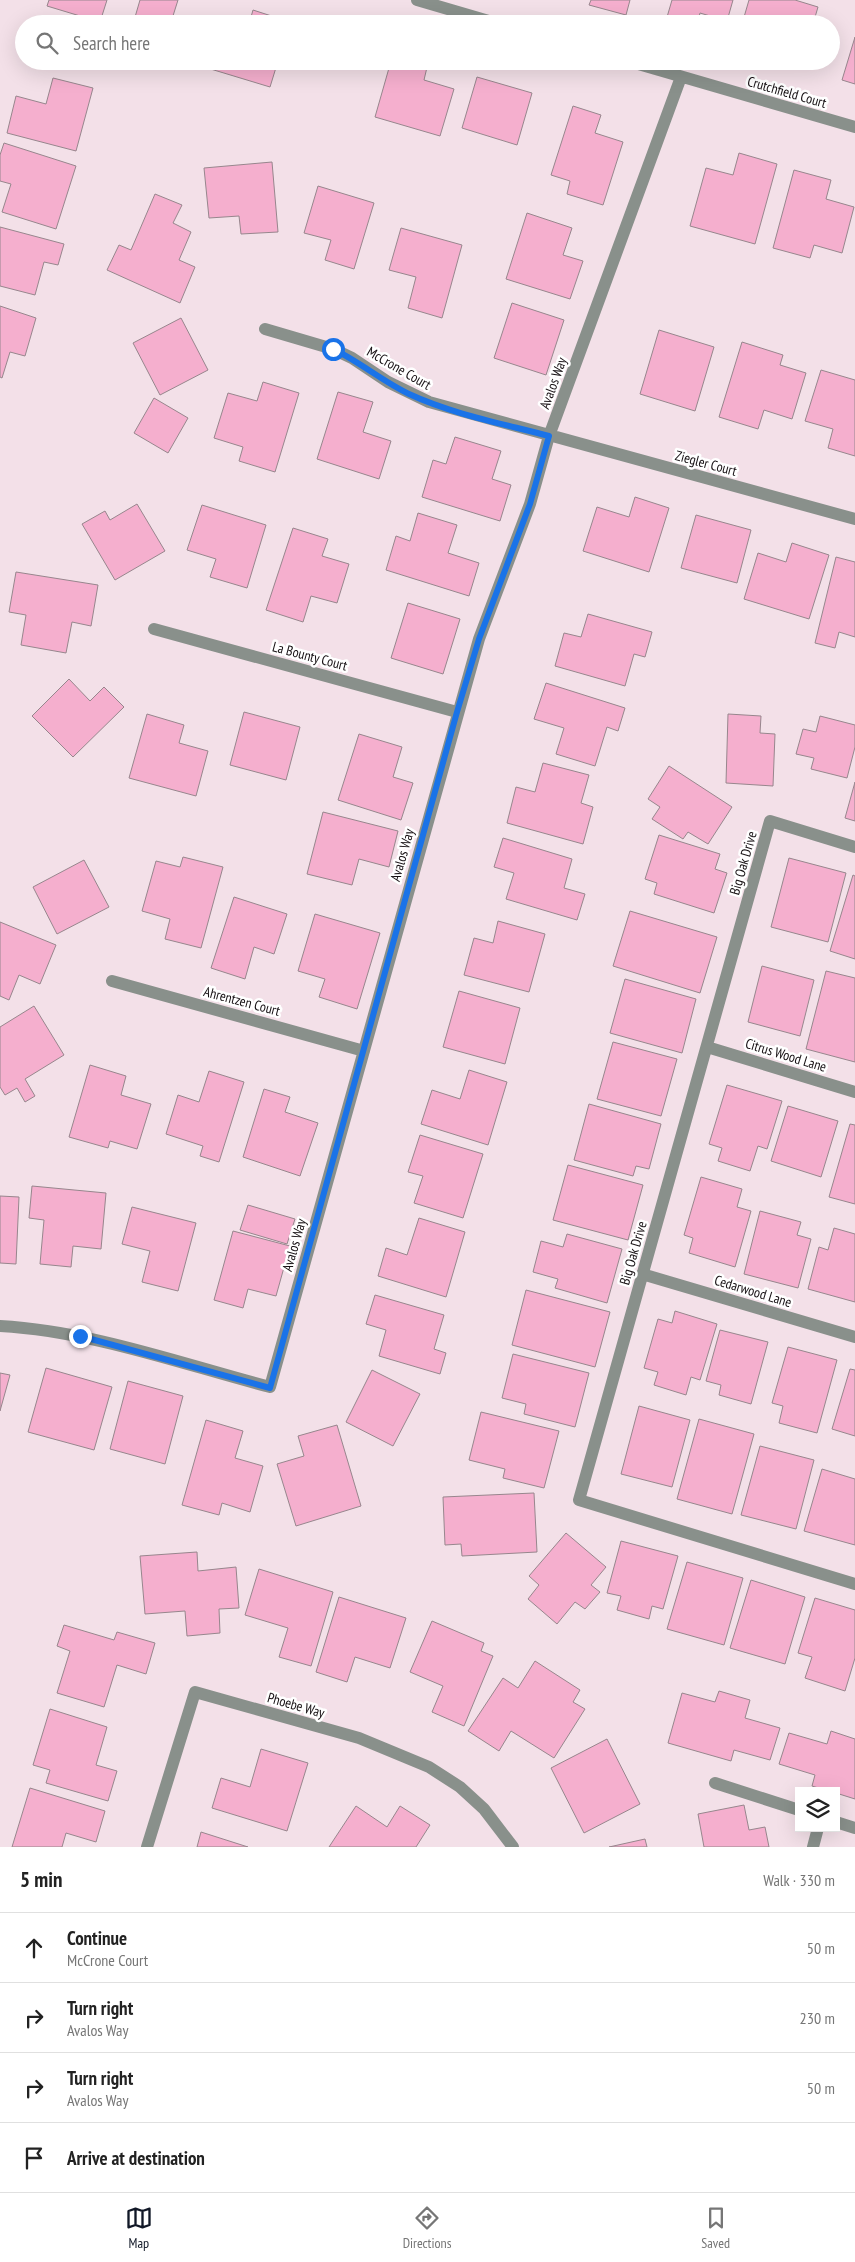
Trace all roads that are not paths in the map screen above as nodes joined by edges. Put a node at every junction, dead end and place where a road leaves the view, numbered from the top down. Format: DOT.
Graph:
graph roads {
  1 [pos="417,0"];
  2 [pos="468,15"];
  3 [pos="658,70"];
  4 [pos="681,77"];
  5 [pos="855,127"];
  6 [pos="264,329"];
  7 [pos="549,436"];
  8 [pos="855,519"];
  9 [pos="154,629"];
  10 [pos="457,712"];
  11 [pos="855,847"];
  12 [pos="112,981"];
  13 [pos="707,1047"];
  14 [pos="364,1050"];
  15 [pos="855,1092"];
  16 [pos="642,1274"];
  17 [pos="0,1326"];
  18 [pos="855,1337"];
  19 [pos="855,1584"];
  20 [pos="714,1783"];
  21 [pos="795,1809"];
  22 [pos="840,1823"];
  23 [pos="855,1828"];
  24 [pos="817,1832"];
  25 [pos="147,1847"];
  26 [pos="513,1847"];
  27 [pos="813,1847"];
  1 -- 2 [label="street"];
  3 -- 4 [label="street, Crutchfield Court"];
  4 -- 5 [label="street, Crutchfield Court"];
  4 -- 7 [label="street, Avalos Way"];
  6 -- 7 [label="street, McCrone Court"];
  7 -- 8 [label="street, Ziegler Court"];
  7 -- 10 [label="street, Avalos Way"];
  9 -- 10 [label="street, La Bounty Court"];
  10 -- 14 [label="street, Avalos Way"];
  11 -- 13 [label="street, Big Oak Drive"];
  12 -- 14 [label="street, Ahrentzen Court"];
  13 -- 15 [label="street, Citrus Wood Lane"];
  13 -- 16 [label="street, Big Oak Drive"];
  14 -- 17 [label="street, Avalos Way"];
  16 -- 18 [label="street, Cedarwood Lane"];
  16 -- 19 [label="street, Big Oak Drive"];
  20 -- 21 [label="street"];
  22 -- 23 [label="street"];
  24 -- 27 [label="street"];
  25 -- 26 [label="street, Phoebe Way"];
}
